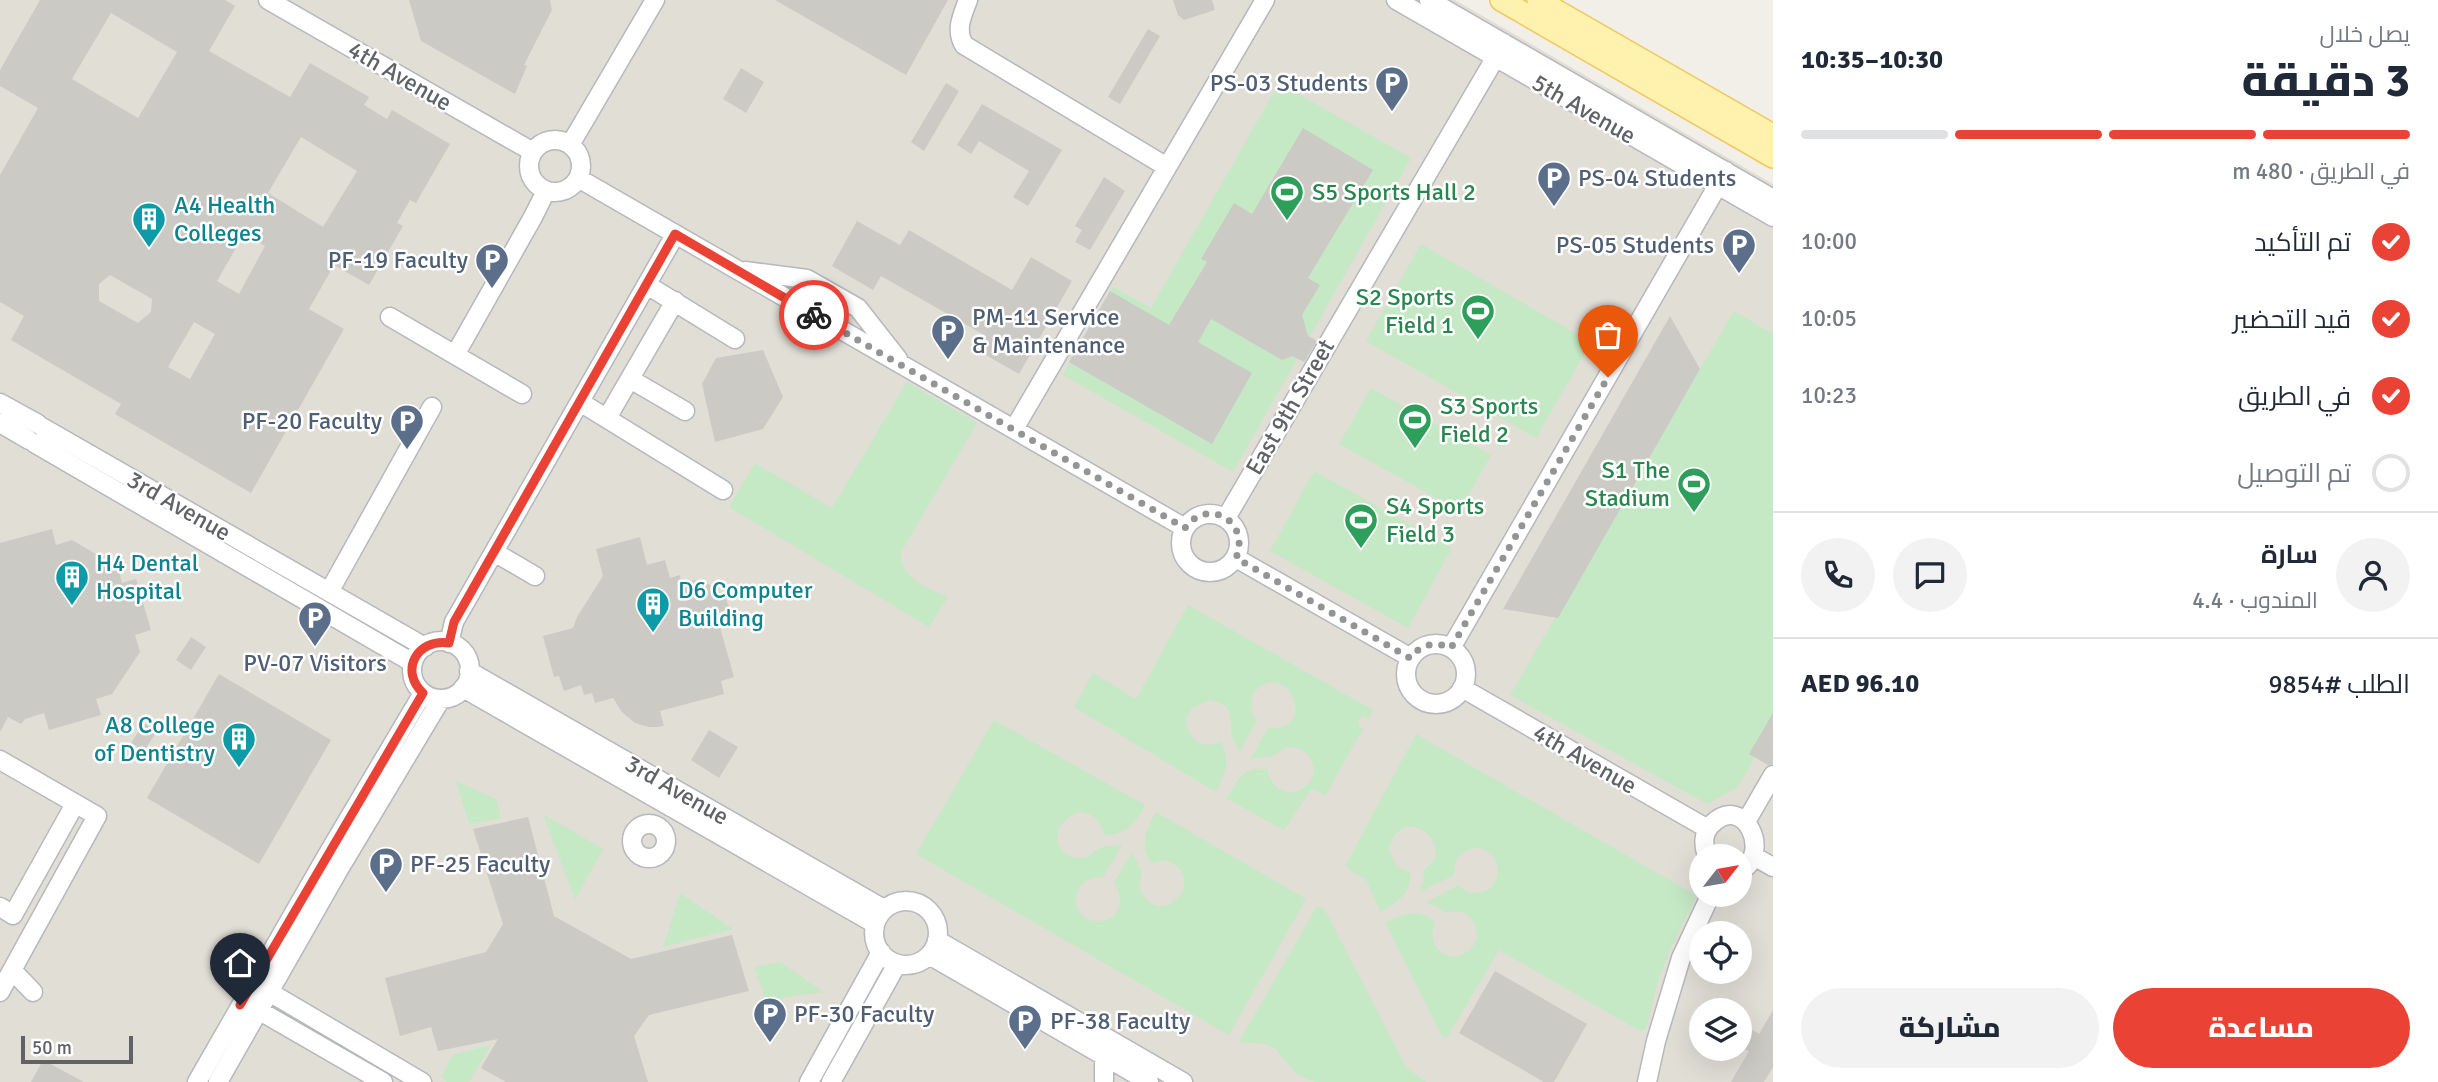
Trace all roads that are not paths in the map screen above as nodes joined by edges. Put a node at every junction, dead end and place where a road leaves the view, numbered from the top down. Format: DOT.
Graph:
graph roads {
  1 [pos="268,0"];
  2 [pos="655,0"];
  3 [pos="968,0"];
  4 [pos="1265,0"];
  5 [pos="1396,0"];
  6 [pos="1429,0"];
  7 [pos="1501,0"];
  8 [pos="1538,0"];
  9 [pos="1500,50"];
  10 [pos="1773,135"];
  11 [pos="570,145"];
  12 [pos="533,152"];
  13 [pos="1773,157"];
  14 [pos="1167,167"];
  15 [pos="578,178"];
  16 [pos="1722,178"];
  17 [pos="546,191"];
  18 [pos="1773,199"];
  19 [pos="1773,217"];
  20 [pos="675,234"];
  21 [pos="735,269"];
  22 [pos="647,285"];
  23 [pos="675,301"];
  24 [pos="390,317"];
  25 [pos="736,339"];
  26 [pos="455,355"];
  27 [pos="902,365"];
  28 [pos="630,379"];
  29 [pos="522,394"];
  30 [pos="580,402"];
  31 [pos="0,403"];
  32 [pos="432,407"];
  33 [pos="685,411"];
  34 [pos="607,418"];
  35 [pos="0,423"];
  36 [pos="1014,429"];
  37 [pos="36,434"];
  38 [pos="723,490"];
  39 [pos="1226,518"];
  40 [pos="1185,528"];
  41 [pos="494,552"];
  42 [pos="1236,558"];
  43 [pos="535,576"];
  44 [pos="329,592"];
  45 [pos="449,643"];
  46 [pos="425,647"];
  47 [pos="1451,648"];
  48 [pos="1410,658"];
  49 [pos="413,663"];
  50 [pos="466,680"];
  51 [pos="1462,688"];
  52 [pos="423,693"];
  53 [pos="440,699"];
  54 [pos="0,760"];
  55 [pos="1773,775"];
  56 [pos="649,794"];
  57 [pos="75,804"];
  58 [pos="686,815"];
  59 [pos="1747,820"];
  60 [pos="1708,829"];
  61 [pos="1704,844"];
  62 [pos="1765,862"];
  63 [pos="0,907"];
  64 [pos="1705,907"];
  65 [pos="880,916"];
  66 [pos="933,948"];
  67 [pos="881,952"];
  68 [pos="897,964"];
  69 [pos="12,970"];
  70 [pos="261,987"];
  71 [pos="0,992"];
  72 [pos="33,992"];
  73 [pos="258,1010"];
  74 [pos="1104,1056"];
  75 [pos="1118,1080"];
  76 [pos="197,1082"];
  77 [pos="218,1082"];
  78 [pos="383,1082"];
  79 [pos="422,1082"];
  80 [pos="808,1082"];
  81 [pos="831,1082"];
  82 [pos="1183,1082"];
  83 [pos="1647,1082"];
  1 -- 12 [label="lane, 4th Avenue"];
  2 -- 11 [label="lane"];
  3 -- 14 [label="lane"];
  4 -- 14 [label="lane"];
  5 -- 9 [label="lane, 5th Avenue"];
  6 -- 9 [label="lane, 5th Avenue"];
  7 -- 13 [label="main road"];
  8 -- 10 [label="main road"];
  9 -- 16 [label="lane, 5th Avenue"];
  9 -- 39 [label="lane, East 9th Street"];
  11 -- 12 [label="lane"];
  11 -- 15 [label="lane"];
  12 -- 17 [label="lane"];
  14 -- 36 [label="lane"];
  15 -- 17 [label="lane"];
  15 -- 20 [label="lane"];
  16 -- 18 [label="lane, 5th Avenue"];
  16 -- 19 [label="lane, 5th Avenue"];
  16 -- 47 [label="lane"];
  17 -- 26 [label="lane"];
  20 -- 21 [label="lane"];
  20 -- 22 [label="lane"];
  21 -- 27 [label="lane"];
  21 -- 27 [label="lane"];
  22 -- 23 [label="lane"];
  22 -- 30 [label="lane"];
  23 -- 25 [label="lane"];
  23 -- 28 [label="lane"];
  24 -- 26 [label="lane"];
  26 -- 29 [label="lane"];
  27 -- 36 [label="lane"];
  28 -- 33 [label="lane"];
  28 -- 34 [label="lane"];
  30 -- 34 [label="lane"];
  30 -- 41 [label="lane"];
  31 -- 37 [label="lane, 3rd Avenue"];
  32 -- 44 [label="lane"];
  34 -- 38 [label="lane"];
  35 -- 37 [label="lane, 3rd Avenue"];
  36 -- 40 [label="lane"];
  37 -- 44 [label="lane, 3rd Avenue"];
  37 -- 49 [label="lane, 3rd Avenue"];
  39 -- 40 [label="lane"];
  39 -- 42 [label="lane"];
  40 -- 42 [label="lane"];
  41 -- 43 [label="lane"];
  41 -- 45 [label="lane"];
  42 -- 48 [label="lane"];
  44 -- 46 [label="lane, 3rd Avenue"];
  45 -- 46 [label="lane"];
  45 -- 50 [label="lane"];
  46 -- 49 [label="lane"];
  47 -- 48 [label="lane"];
  47 -- 51 [label="lane"];
  48 -- 51 [label="lane"];
  49 -- 52 [label="lane"];
  50 -- 53 [label="lane"];
  50 -- 56 [label="lane, 3rd Avenue"];
  50 -- 65 [label="lane, 3rd Avenue"];
  51 -- 60 [label="lane, 4th Avenue"];
  52 -- 53 [label="lane"];
  52 -- 70 [label="lane"];
  53 -- 70 [label="lane"];
  54 -- 57 [label="lane"];
  55 -- 59 [label="lane"];
  56 -- 58 [label="lane, 3rd Avenue"];
  56 -- 58 [label="lane"];
  57 -- 63 [label="lane"];
  57 -- 69 [label="lane"];
  58 -- 65 [label="lane, 3rd Avenue"];
  59 -- 60 [label="lane"];
  59 -- 62 [label="lane"];
  60 -- 61 [label="lane"];
  64 -- 83 [label="lane"];
  65 -- 66 [label="lane"];
  65 -- 67 [label="lane"];
  66 -- 68 [label="lane"];
  66 -- 74 [label="lane"];
  66 -- 82 [label="lane"];
  67 -- 68 [label="lane"];
  67 -- 80 [label="lane"];
  68 -- 81 [label="lane"];
  69 -- 71 [label="lane"];
  69 -- 72 [label="lane"];
  70 -- 73 [label="lane"];
  70 -- 76 [label="lane"];
  70 -- 79 [label="lane"];
  73 -- 77 [label="lane"];
  73 -- 78 [label="lane"];
  74 -- 75 [label="lane"];
  74 -- 75 [label="lane"];
}
